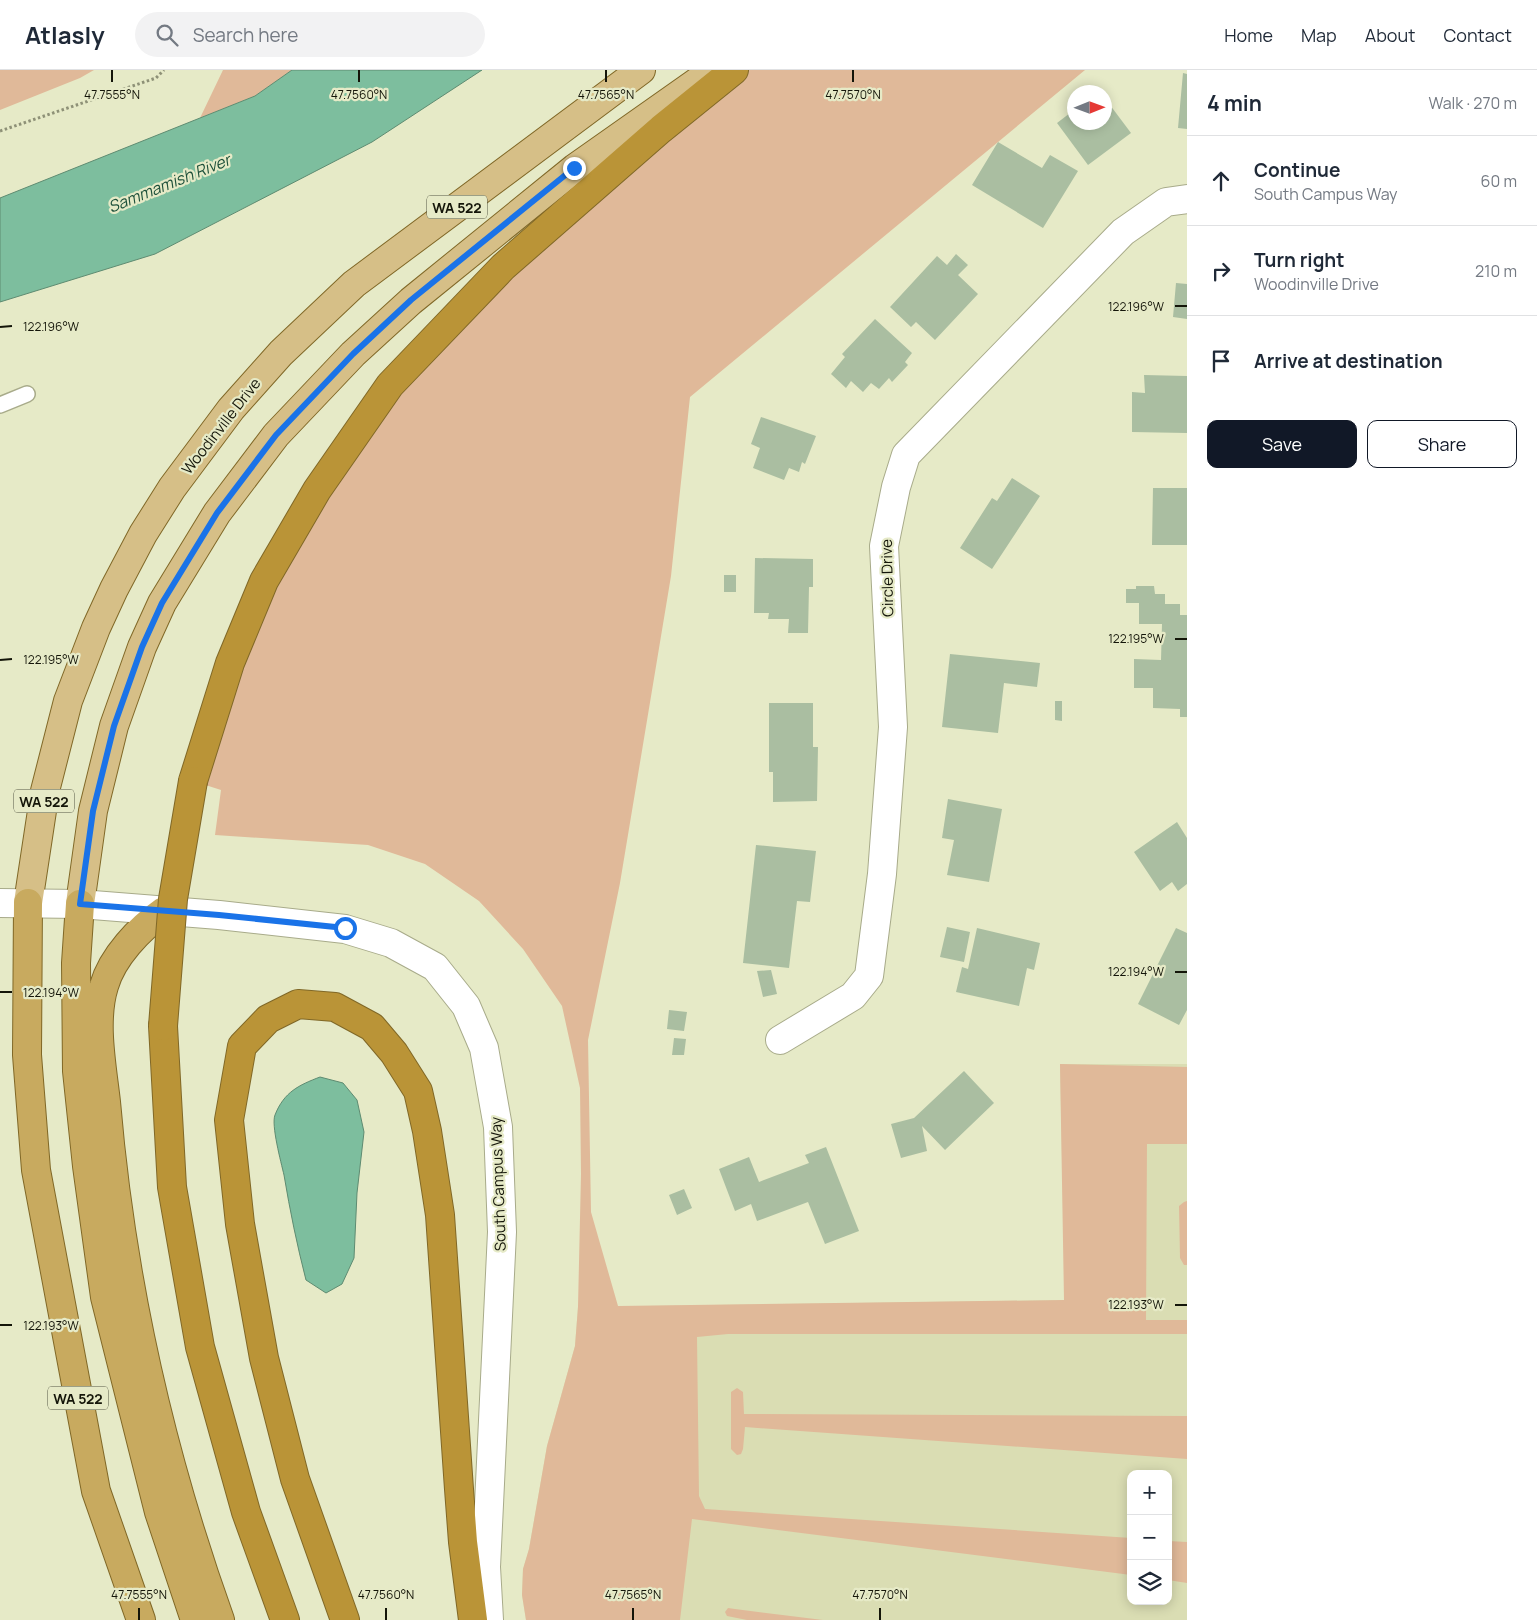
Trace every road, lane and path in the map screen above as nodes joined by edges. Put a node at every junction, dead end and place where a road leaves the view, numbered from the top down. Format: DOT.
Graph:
graph roads {
  1 [pos="164,70"];
  2 [pos="641,70"];
  3 [pos="714,70"];
  4 [pos="734,70"];
  5 [pos="0,131"];
  6 [pos="1187,199"];
  7 [pos="26,394"];
  8 [pos="0,406"];
  9 [pos="0,903"];
  10 [pos="28,904"];
  11 [pos="80,904"];
  12 [pos="164,911"];
  13 [pos="780,1040"];
  14 [pos="141,1620"];
  15 [pos="195,1620"];
  16 [pos="220,1620"];
  17 [pos="285,1620"];
  18 [pos="345,1620"];
  19 [pos="473,1620"];
  20 [pos="489,1620"];
  1 -- 5 [label="path"];
  2 -- 10 [label="main road, Woodinville Drive / WA 522"];
  3 -- 11 [label="main road, WA 522"];
  4 -- 17 [label="highway, bridge"];
  6 -- 13 [label="street, Circle Drive"];
  7 -- 8 [label="lane"];
  9 -- 10 [label="street, South Campus Way"];
  10 -- 11 [label="street, South Campus Way"];
  10 -- 14 [label="highway, WA 522"];
  11 -- 12 [label="street, South Campus Way"];
  11 -- 15 [label="highway, WA 522"];
  12 -- 16 [label="highway"];
  12 -- 20 [label="street, South Campus Way"];
  18 -- 19 [label="highway"];
}
